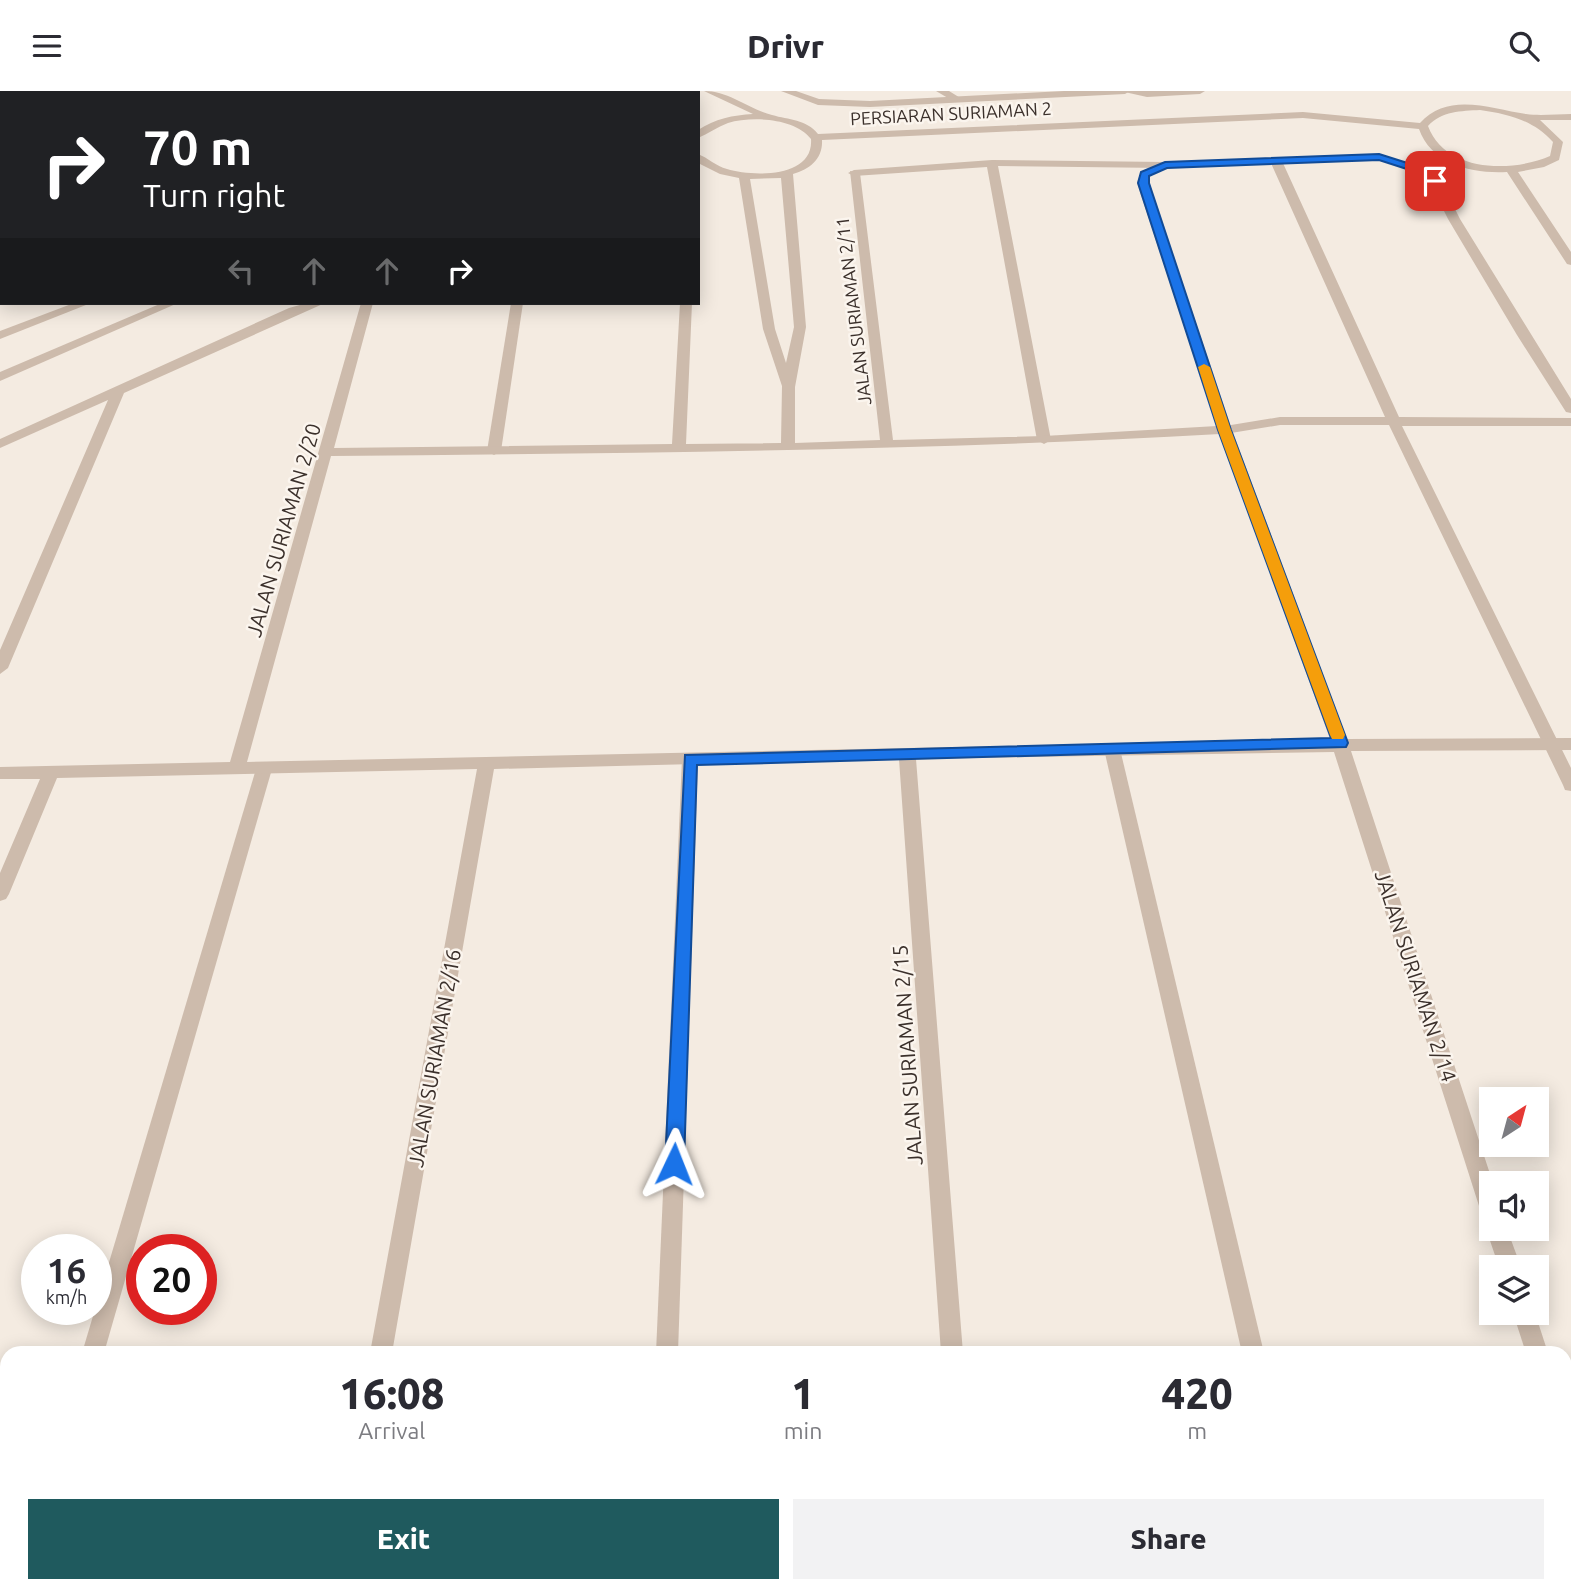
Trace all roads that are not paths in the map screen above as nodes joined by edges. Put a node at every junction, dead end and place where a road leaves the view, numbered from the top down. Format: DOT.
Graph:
graph roads {
  1 [pos="709,91"];
  2 [pos="786,91"];
  3 [pos="941,91"];
  4 [pos="1125,91"];
  5 [pos="1200,91"];
  6 [pos="957,99"];
  7 [pos="767,117"];
  8 [pos="1529,117"];
  9 [pos="1571,117"];
  10 [pos="1423,126"];
  11 [pos="701,128"];
  12 [pos="815,137"];
  13 [pos="1559,146"];
  14 [pos="1571,146"];
  15 [pos="700,159"];
  16 [pos="1276,161"];
  17 [pos="992,163"];
  18 [pos="1165,165"];
  19 [pos="1511,170"];
  20 [pos="786,173"];
  21 [pos="744,176"];
  22 [pos="1571,261"];
  23 [pos="80,305"];
  24 [pos="167,305"];
  25 [pos="312,305"];
  26 [pos="366,305"];
  27 [pos="517,305"];
  28 [pos="686,305"];
  29 [pos="0,335"];
  30 [pos="0,377"];
  31 [pos="788,387"];
  32 [pos="119,389"];
  33 [pos="1571,409"];
  34 [pos="1393,420"];
  35 [pos="1571,422"];
  36 [pos="1224,430"];
  37 [pos="1044,440"];
  38 [pos="0,444"];
  39 [pos="887,444"];
  40 [pos="788,447"];
  41 [pos="679,450"];
  42 [pos="494,451"];
  43 [pos="327,452"];
  44 [pos="0,669"];
  45 [pos="1340,743"];
  46 [pos="1552,744"];
  47 [pos="1571,744"];
  48 [pos="1112,749"];
  49 [pos="907,754"];
  50 [pos="690,759"];
  51 [pos="486,764"];
  52 [pos="264,768"];
  53 [pos="237,769"];
  54 [pos="51,772"];
  55 [pos="0,773"];
  56 [pos="1571,785"];
  57 [pos="0,894"];
  58 [pos="1479,1172"];
  59 [pos="1528,1325"];
  60 [pos="95,1346"];
  61 [pos="383,1346"];
  62 [pos="667,1346"];
  63 [pos="951,1346"];
  64 [pos="1251,1346"];
  65 [pos="1535,1346"];
  1 -- 7 [label="street"];
  2 -- 6 [label="street"];
  3 -- 6 [label="street"];
  4 -- 5 [label="street"];
  4 -- 6 [label="street"];
  7 -- 11 [label="street"];
  7 -- 12 [label="street"];
  8 -- 9 [label="street"];
  8 -- 10 [label="street"];
  8 -- 13 [label="street"];
  10 -- 12 [label="street, PERSIARAN SURIAMAN 2"];
  10 -- 19 [label="street"];
  12 -- 20 [label="street"];
  13 -- 14 [label="street"];
  13 -- 19 [label="street"];
  15 -- 21 [label="street"];
  16 -- 18 [label="street"];
  16 -- 33 [label="street"];
  16 -- 34 [label="street"];
  17 -- 18 [label="street"];
  17 -- 37 [label="street"];
  17 -- 39 [label="street, JALAN SURIAMAN 2/11"];
  18 -- 36 [label="street, JALAN SURIAMAN 2/14"];
  19 -- 22 [label="street"];
  20 -- 21 [label="street"];
  20 -- 31 [label="street"];
  21 -- 31 [label="street"];
  23 -- 29 [label="street"];
  24 -- 30 [label="street"];
  25 -- 32 [label="street"];
  26 -- 43 [label="street, JALAN SURIAMAN 2/20"];
  27 -- 42 [label="street"];
  28 -- 41 [label="street"];
  31 -- 40 [label="street"];
  32 -- 38 [label="street"];
  32 -- 44 [label="street"];
  34 -- 35 [label="street"];
  34 -- 36 [label="street"];
  34 -- 46 [label="street"];
  36 -- 37 [label="street"];
  36 -- 45 [label="street, JALAN SURIAMAN 2/14"];
  37 -- 39 [label="street"];
  39 -- 40 [label="street"];
  40 -- 41 [label="street"];
  41 -- 42 [label="street"];
  42 -- 43 [label="street"];
  43 -- 53 [label="street, JALAN SURIAMAN 2/20"];
  45 -- 46 [label="street"];
  45 -- 48 [label="street"];
  45 -- 58 [label="street, JALAN SURIAMAN 2/14"];
  46 -- 47 [label="street"];
  46 -- 56 [label="street"];
  48 -- 49 [label="street"];
  48 -- 64 [label="street"];
  49 -- 50 [label="street"];
  49 -- 63 [label="street, JALAN SURIAMAN 2/15"];
  50 -- 51 [label="street"];
  50 -- 62 [label="street"];
  51 -- 52 [label="street"];
  51 -- 61 [label="street, JALAN SURIAMAN 2/16"];
  52 -- 53 [label="street"];
  52 -- 60 [label="street"];
  53 -- 54 [label="street"];
  54 -- 55 [label="street"];
  54 -- 57 [label="street"];
  59 -- 65 [label="street"];
}
